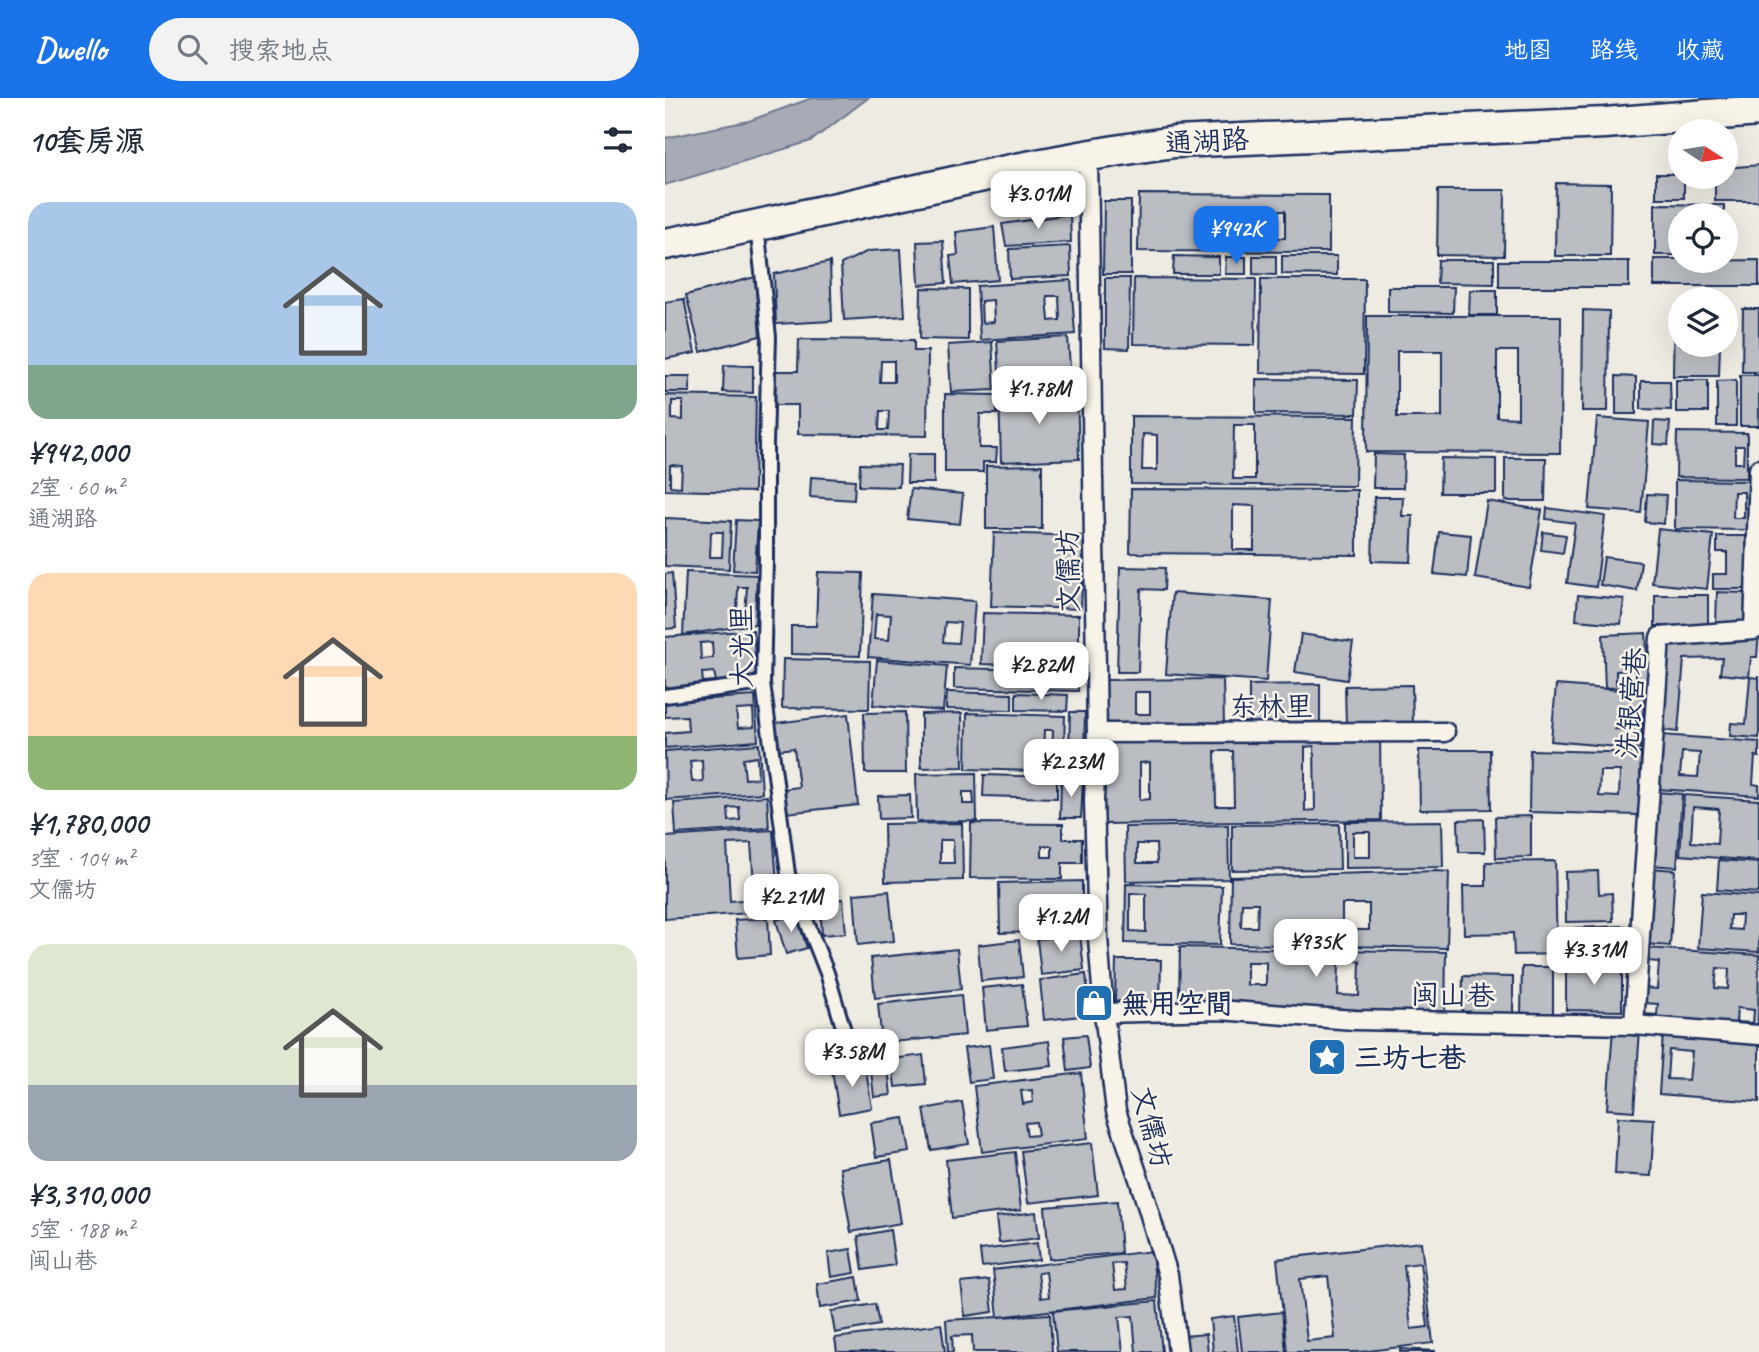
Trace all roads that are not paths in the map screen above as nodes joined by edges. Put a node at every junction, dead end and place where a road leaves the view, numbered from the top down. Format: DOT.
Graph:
graph roads {
  1 [pos="1759,111"];
  2 [pos="1088,156"];
  3 [pos="757,226"];
  4 [pos="665,244"];
  5 [pos="1759,469"];
  6 [pos="763,684"];
  7 [pos="665,696"];
  8 [pos="1445,732"];
  9 [pos="1097,733"];
  10 [pos="1104,1013"];
  11 [pos="1634,1025"];
  12 [pos="1759,1035"];
  13 [pos="851,1054"];
  14 [pos="1178,1352"];
  1 -- 2 [label="street, 通湖路"];
  2 -- 3 [label="street, 通湖路"];
  2 -- 9 [label="street, 文儒坊"];
  3 -- 4 [label="street, 通湖路"];
  3 -- 6 [label="lane, 大光里"];
  5 -- 11 [label="street, 洗银营巷"];
  6 -- 7 [label="lane"];
  6 -- 13 [label="lane, 大光里"];
  8 -- 9 [label="street, 东林里"];
  9 -- 10 [label="street, 文儒坊"];
  10 -- 11 [label="street, 闽山巷"];
  10 -- 14 [label="street, 文儒坊"];
  11 -- 12 [label="street, 闽山巷"];
}
